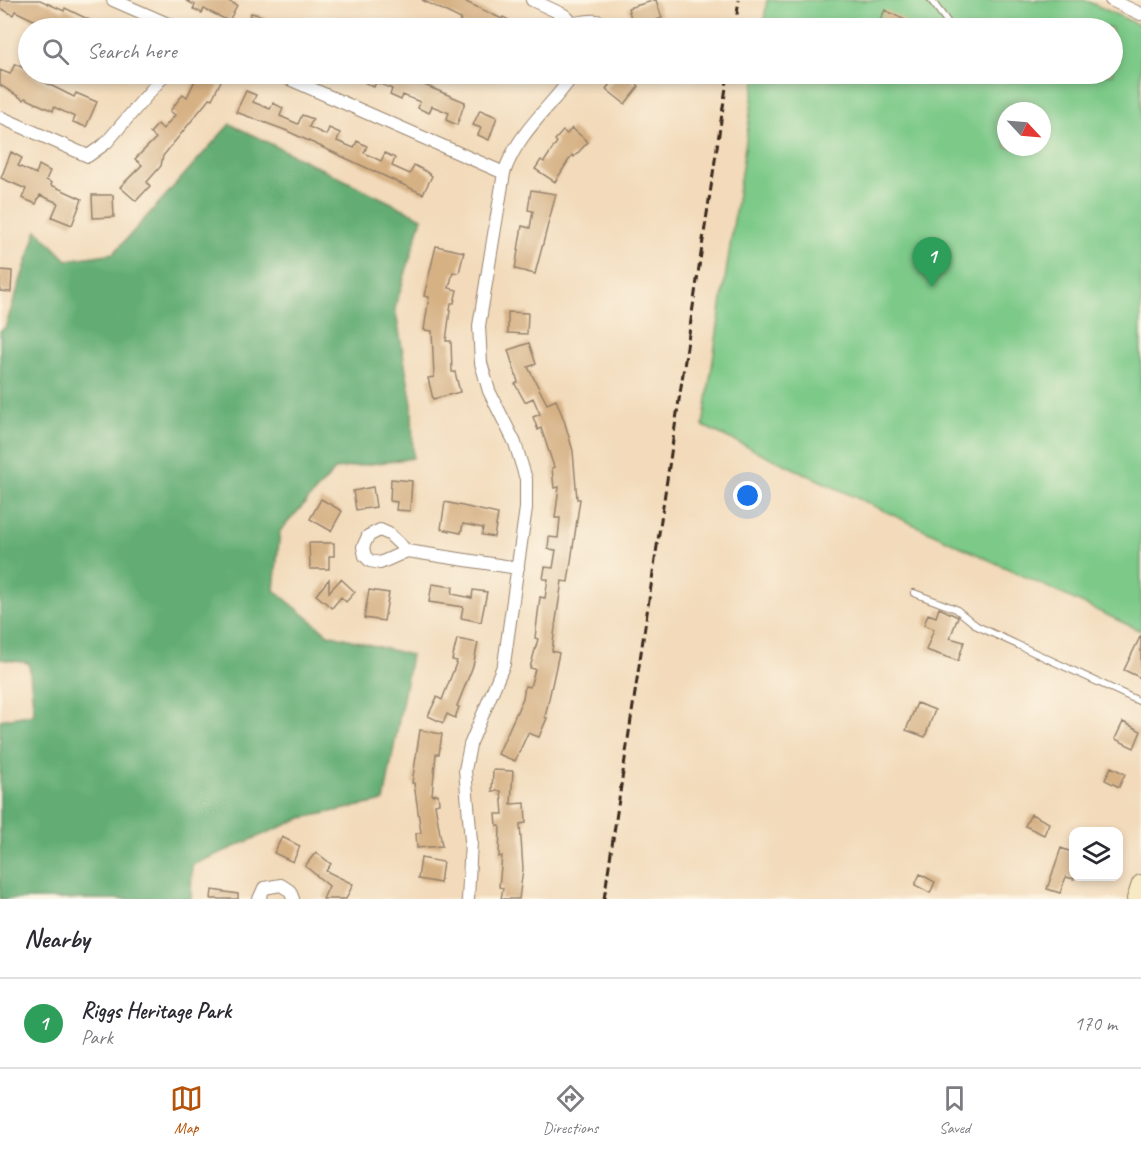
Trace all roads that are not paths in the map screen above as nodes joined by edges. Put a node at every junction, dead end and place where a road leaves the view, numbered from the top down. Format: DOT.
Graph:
graph roads {
  1 [pos="112,0"];
  2 [pos="532,0"];
  3 [pos="932,0"];
  4 [pos="1112,0"];
  5 [pos="1141,14"];
  6 [pos="154,18"];
  7 [pos="567,18"];
  8 [pos="945,18"];
  9 [pos="156,84"];
  10 [pos="301,84"];
  11 [pos="566,84"];
  12 [pos="0,117"];
  13 [pos="504,173"];
  14 [pos="407,551"];
  15 [pos="518,567"];
  16 [pos="914,593"];
  17 [pos="1141,702"];
  18 [pos="1141,884"];
  19 [pos="259,899"];
  20 [pos="293,899"];
  21 [pos="468,899"];
  22 [pos="1136,899"];
  1 -- 6 [label="street"];
  2 -- 7 [label="street"];
  3 -- 8 [label="lane"];
  4 -- 5 [label="street"];
  9 -- 12 [label="street"];
  10 -- 13 [label="street"];
  11 -- 13 [label="street"];
  13 -- 15 [label="street"];
  14 -- 15 [label="street"];
  15 -- 21 [label="street"];
  16 -- 17 [label="lane"];
  18 -- 22 [label="main road"];
  19 -- 20 [label="street"];
}
